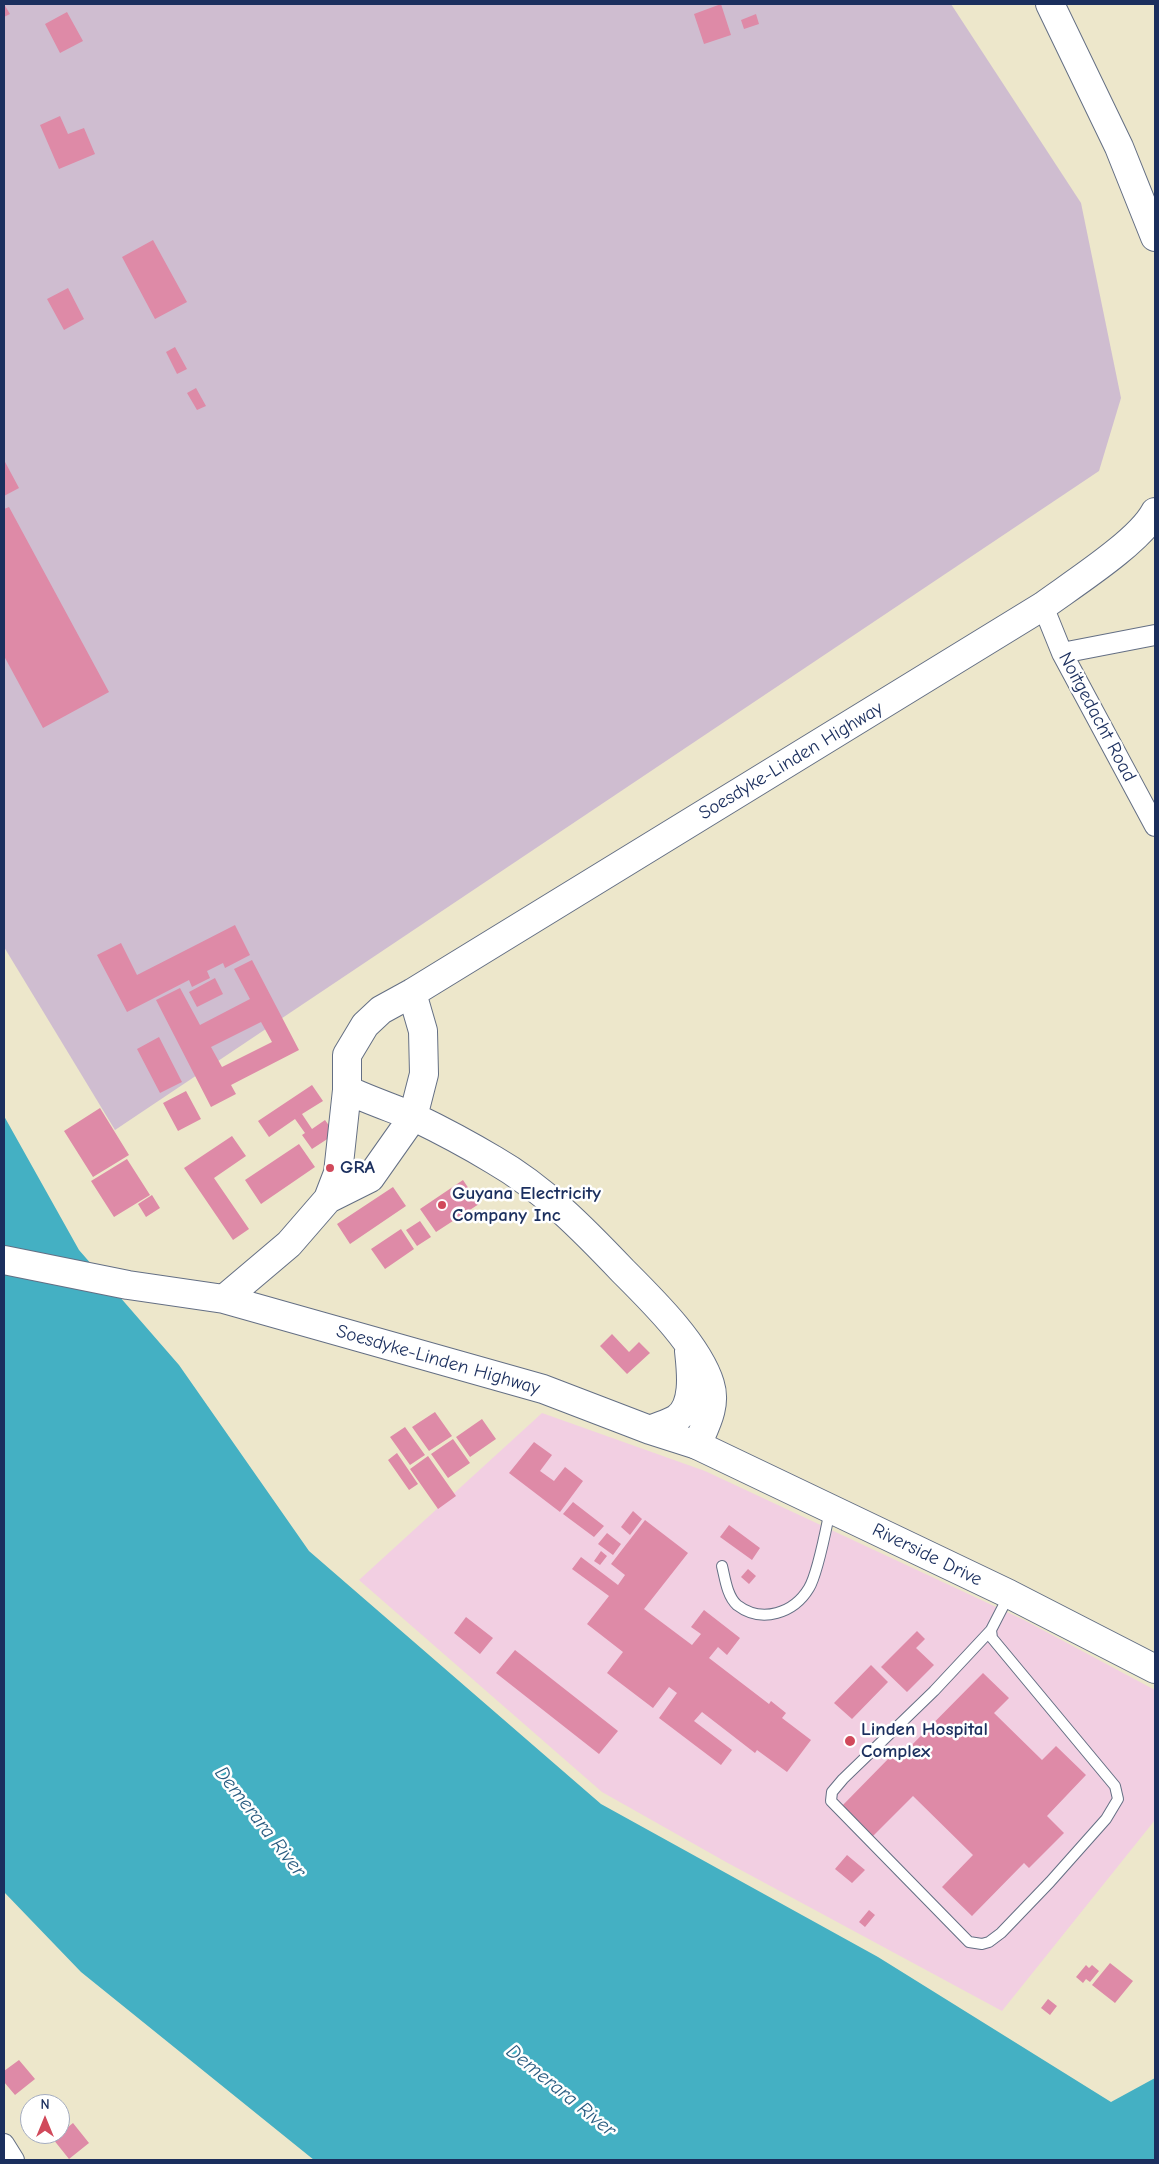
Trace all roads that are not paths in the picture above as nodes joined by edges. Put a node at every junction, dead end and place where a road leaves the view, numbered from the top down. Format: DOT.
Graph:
graph roads {
  1 [pos="1050,4"];
  2 [pos="1155,237"];
  3 [pos="1155,512"];
  4 [pos="1044,606"];
  5 [pos="1155,635"];
  6 [pos="1062,653"];
  7 [pos="1155,826"];
  8 [pos="412,992"];
  9 [pos="347,1090"];
  10 [pos="413,1117"];
  11 [pos="328,1199"];
  12 [pos="4,1260"];
  13 [pos="224,1299"];
  14 [pos="689,1346"];
  15 [pos="650,1430"];
  16 [pos="697,1445"];
  17 [pos="831,1509"];
  18 [pos="722,1566"];
  19 [pos="1009,1594"];
  20 [pos="991,1630"];
  21 [pos="1155,1669"];
  22 [pos="4,2144"];
  23 [pos="14,2160"];
  1 -- 2 [label="main road"];
  3 -- 4 [label="main road, Soesdyke-Linden Highway"];
  4 -- 6 [label="street, Noitgedacht Road"];
  4 -- 8 [label="main road, Soesdyke-Linden Highway"];
  5 -- 6 [label="street"];
  6 -- 7 [label="street, Noitgedacht Road"];
  8 -- 9 [label="main road, Soesdyke-Linden Highway"];
  8 -- 10 [label="main road, Soesdyke-Linden Highway"];
  9 -- 10 [label="main road"];
  9 -- 11 [label="main road, Soesdyke-Linden Highway"];
  10 -- 11 [label="main road, Soesdyke-Linden Highway"];
  10 -- 14 [label="main road"];
  11 -- 13 [label="main road, Soesdyke-Linden Highway"];
  12 -- 13 [label="main road, Soesdyke-Linden Highway"];
  13 -- 15 [label="main road, Soesdyke-Linden Highway"];
  14 -- 15 [label="main road"];
  14 -- 16 [label="main road"];
  15 -- 16 [label="main road, Soesdyke-Linden Highway"];
  16 -- 17 [label="main road, Riverside Drive"];
  17 -- 18 [label="lane"];
  17 -- 19 [label="main road, Riverside Drive"];
  19 -- 20 [label="lane"];
  19 -- 21 [label="main road, Riverside Drive"];
  20 -- 20 [label="lane"];
  22 -- 23 [label="street"];
}
